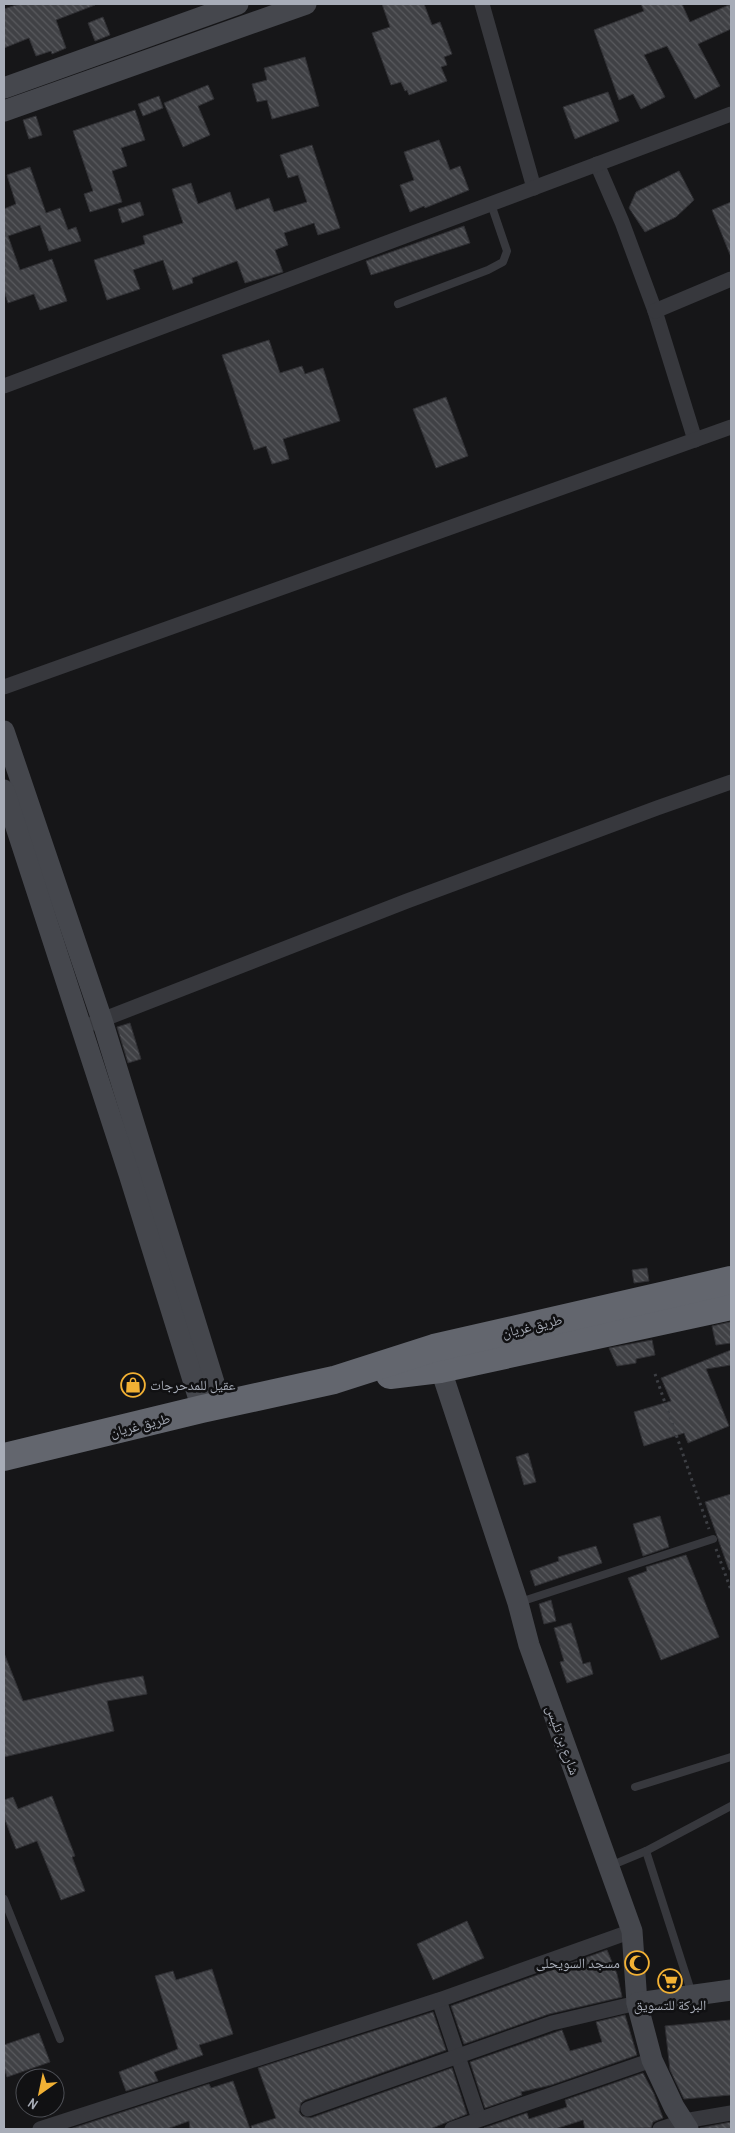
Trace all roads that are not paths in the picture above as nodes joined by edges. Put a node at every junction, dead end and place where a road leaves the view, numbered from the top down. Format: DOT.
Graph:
graph roads {
  1 [pos="238,4"];
  2 [pos="306,4"];
  3 [pos="482,4"];
  4 [pos="216,12"];
  5 [pos="225,32"];
  6 [pos="149,36"];
  7 [pos="156,57"];
  8 [pos="4,88"];
  9 [pos="4,111"];
  10 [pos="731,114"];
  11 [pos="597,164"];
  12 [pos="534,188"];
  13 [pos="491,204"];
  14 [pos="731,279"];
  15 [pos="398,304"];
  16 [pos="655,310"];
  17 [pos="4,386"];
  18 [pos="731,426"];
  19 [pos="695,440"];
  20 [pos="4,687"];
  21 [pos="4,731"];
  22 [pos="731,782"];
  23 [pos="11,801"];
  24 [pos="102,1020"];
  25 [pos="82,1029"];
  26 [pos="731,1280"];
  27 [pos="731,1306"];
  28 [pos="437,1359"];
  29 [pos="211,1407"];
  30 [pos="4,1457"];
  31 [pos="713,1539"];
  32 [pos="518,1602"];
  33 [pos="731,1757"];
  34 [pos="635,1786"];
  35 [pos="731,1806"];
  36 [pos="646,1850"];
  37 [pos="609,1867"];
  38 [pos="4,1899"];
  39 [pos="632,1931"];
  40 [pos="731,1990"];
  41 [pos="693,1996"];
  42 [pos="439,2000"];
  43 [pos="637,2003"];
  44 [pos="60,2039"];
  45 [pos="458,2055"];
  46 [pos="652,2060"];
  47 [pos="308,2109"];
  48 [pos="731,2113"];
  49 [pos="479,2119"];
  50 [pos="686,2125"];
  51 [pos="40,2129"];
  52 [pos="452,2129"];
  53 [pos="660,2129"];
  1 -- 4 [label="street"];
  2 -- 5 [label="street"];
  3 -- 12 [label="street"];
  4 -- 5 [label="street"];
  4 -- 6 [label="street"];
  5 -- 7 [label="street"];
  6 -- 7 [label="street"];
  6 -- 8 [label="street"];
  7 -- 9 [label="street"];
  10 -- 11 [label="street"];
  11 -- 12 [label="street"];
  11 -- 16 [label="street"];
  12 -- 13 [label="street"];
  13 -- 15 [label="lane"];
  13 -- 17 [label="street"];
  14 -- 16 [label="street"];
  16 -- 19 [label="street"];
  18 -- 19 [label="street"];
  19 -- 20 [label="street"];
  21 -- 23 [label="street"];
  22 -- 24 [label="street"];
  23 -- 24 [label="street"];
  23 -- 25 [label="street"];
  24 -- 25 [label="street"];
  24 -- 29 [label="street"];
  25 -- 29 [label="street"];
  26 -- 28 [label="highway, طريق غريان"];
  27 -- 28 [label="highway, طريق غريان"];
  28 -- 29 [label="highway, طريق غريان"];
  28 -- 32 [label="street, شارع بن تليس"];
  29 -- 30 [label="highway, طريق غريان"];
  31 -- 32 [label="lane"];
  32 -- 37 [label="street, شارع بن تليس"];
  33 -- 34 [label="lane"];
  35 -- 36 [label="lane"];
  36 -- 37 [label="lane"];
  36 -- 41 [label="lane"];
  37 -- 39 [label="street, شارع بن تليس"];
  38 -- 44 [label="lane"];
  39 -- 42 [label="street"];
  39 -- 43 [label="street, شارع بن تليس"];
  40 -- 41 [label="street"];
  41 -- 43 [label="street"];
  42 -- 45 [label="street"];
  42 -- 51 [label="street"];
  43 -- 45 [label="street"];
  43 -- 46 [label="street, شارع بن تليس"];
  45 -- 47 [label="street"];
  45 -- 49 [label="street"];
  46 -- 49 [label="street"];
  46 -- 50 [label="street, شارع بن تليس"];
  48 -- 50 [label="street"];
  49 -- 52 [label="street"];
  50 -- 53 [label="street"];
}
